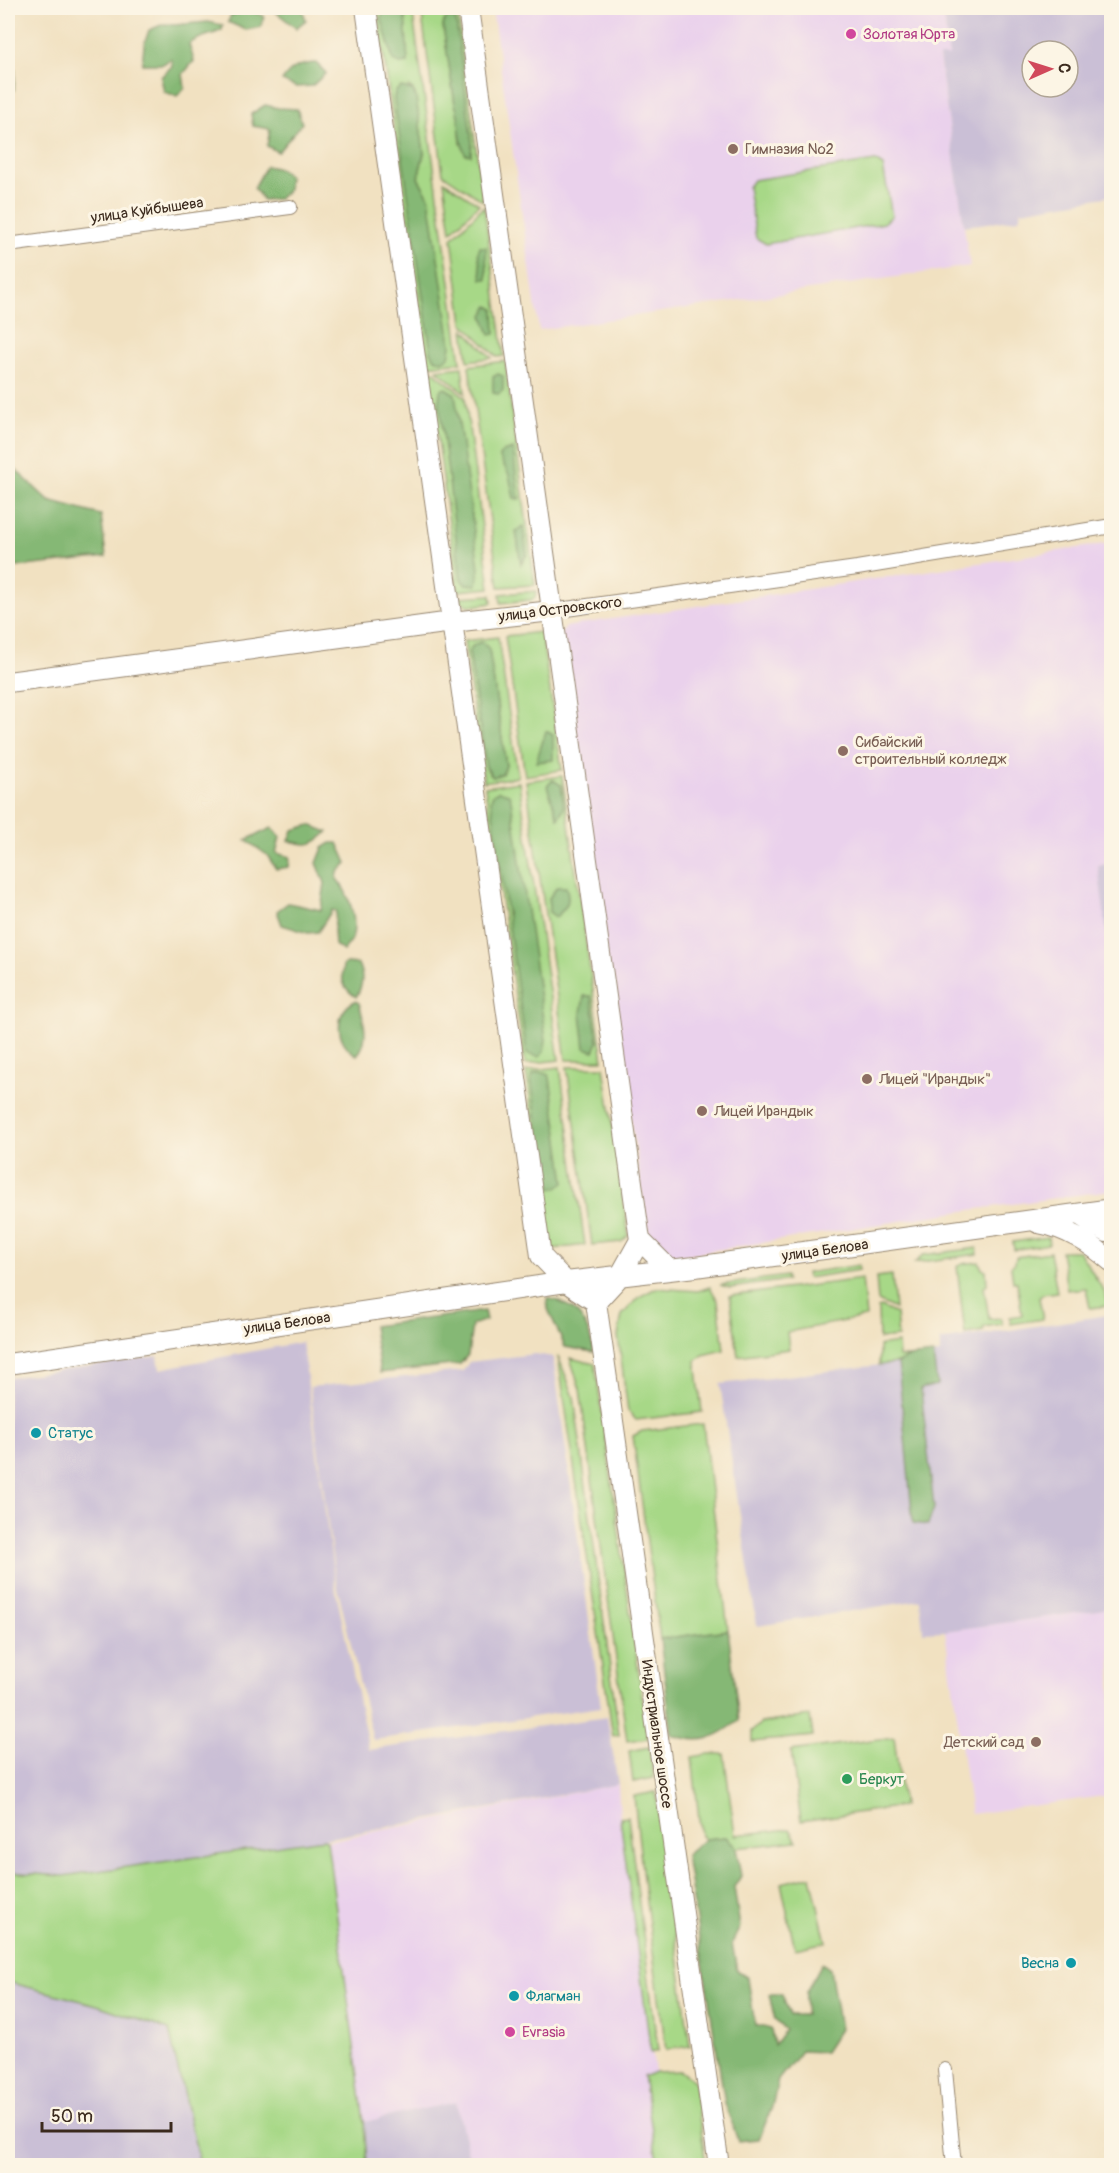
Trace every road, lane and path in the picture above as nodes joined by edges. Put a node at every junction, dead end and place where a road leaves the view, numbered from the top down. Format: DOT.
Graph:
graph roads {
  1 [pos="366,8"];
  2 [pos="468,8"];
  3 [pos="290,207"];
  4 [pos="8,245"];
  5 [pos="1112,526"];
  6 [pos="552,611"];
  7 [pos="452,622"];
  8 [pos="8,682"];
  9 [pos="1112,1209"];
  10 [pos="1078,1214"];
  11 [pos="1030,1221"];
  12 [pos="1109,1228"];
  13 [pos="640,1240"];
  14 [pos="541,1256"];
  15 [pos="1112,1256"];
  16 [pos="1112,1262"];
  17 [pos="670,1270"];
  18 [pos="620,1276"];
  19 [pos="566,1282"];
  20 [pos="530,1288"];
  21 [pos="596,1302"];
  22 [pos="8,1364"];
  23 [pos="945,2070"];
  24 [pos="719,2166"];
  25 [pos="954,2166"];
  1 -- 7 [label="main road"];
  2 -- 6 [label="main road"];
  3 -- 4 [label="street, улица Куйбышева"];
  5 -- 6 [label="street, улица Островского"];
  6 -- 7 [label="main road, улица Островского"];
  6 -- 13 [label="main road"];
  7 -- 8 [label="main road, улица Островского"];
  7 -- 14 [label="main road"];
  9 -- 10 [label="main road, улица Белова"];
  10 -- 11 [label="main road, улица Белова"];
  10 -- 12 [label="main road"];
  11 -- 16 [label="main road, улица Белова"];
  11 -- 17 [label="main road, улица Белова"];
  12 -- 15 [label="main road"];
  13 -- 17 [label="main road"];
  13 -- 18 [label="main road"];
  14 -- 19 [label="main road"];
  14 -- 20 [label="main road"];
  17 -- 18 [label="main road, улица Белова"];
  18 -- 19 [label="main road, улица Белова"];
  18 -- 21 [label="main road"];
  19 -- 20 [label="main road, улица Белова"];
  19 -- 21 [label="main road"];
  20 -- 22 [label="main road, улица Белова"];
  21 -- 24 [label="main road, Индустриальное шоссе"];
  23 -- 25 [label="street"];
}
